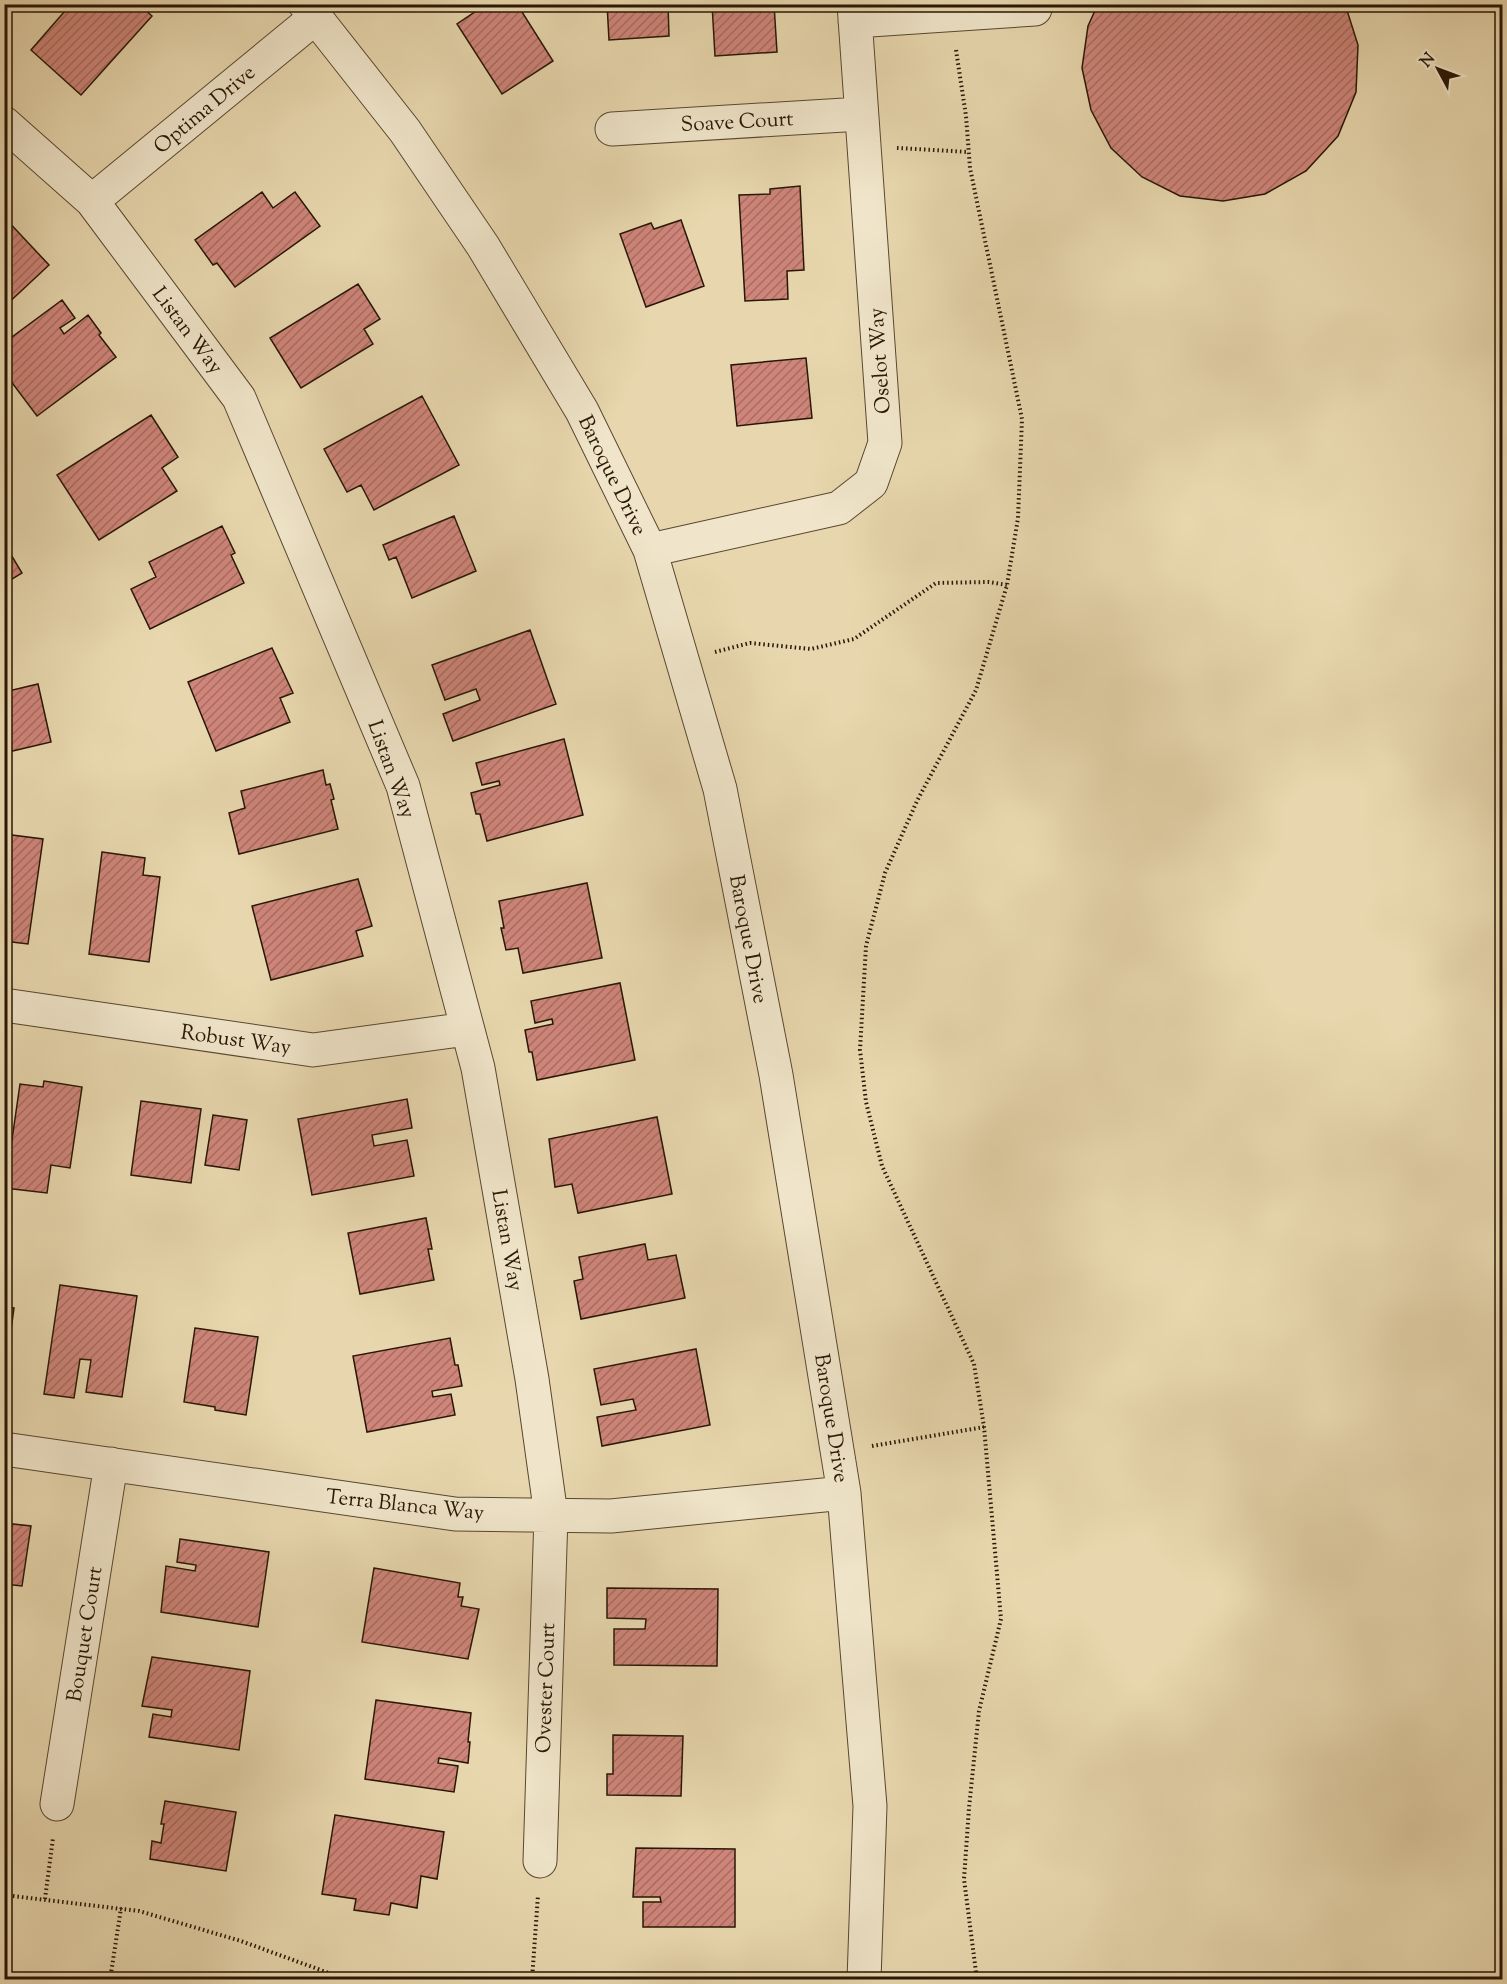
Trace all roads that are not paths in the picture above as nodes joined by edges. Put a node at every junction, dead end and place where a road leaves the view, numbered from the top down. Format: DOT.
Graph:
graph roads {
  1 [pos="1035,9"];
  2 [pos="311,10"];
  3 [pos="854,13"];
  4 [pos="861,114"];
  5 [pos="4,123"];
  6 [pos="612,129"];
  7 [pos="92,201"];
  8 [pos="651,550"];
  9 [pos="4,1005"];
  10 [pos="468,1029"];
  11 [pos="4,1449"];
  12 [pos="111,1464"];
  13 [pos="844,1493"];
  14 [pos="551,1515"];
  15 [pos="57,1804"];
  16 [pos="540,1862"];
  17 [pos="864,1980"];
  1 -- 3 [label="street"];
  2 -- 7 [label="street, Optima Drive"];
  2 -- 8 [label="street, Baroque Drive"];
  3 -- 4 [label="street, Oselot Way"];
  4 -- 6 [label="street, Soave Court"];
  4 -- 8 [label="street, Oselot Way"];
  5 -- 7 [label="street, Listan Way"];
  7 -- 10 [label="street, Listan Way"];
  8 -- 13 [label="street, Baroque Drive"];
  9 -- 10 [label="street, Robust Way"];
  10 -- 14 [label="street, Listan Way"];
  11 -- 12 [label="street, Terra Blanca Way"];
  12 -- 14 [label="street, Terra Blanca Way"];
  12 -- 15 [label="street, Bouquet Court"];
  13 -- 14 [label="street, Terra Blanca Way"];
  13 -- 17 [label="street, Baroque Drive"];
  14 -- 16 [label="street, Ovester Court"];
}
